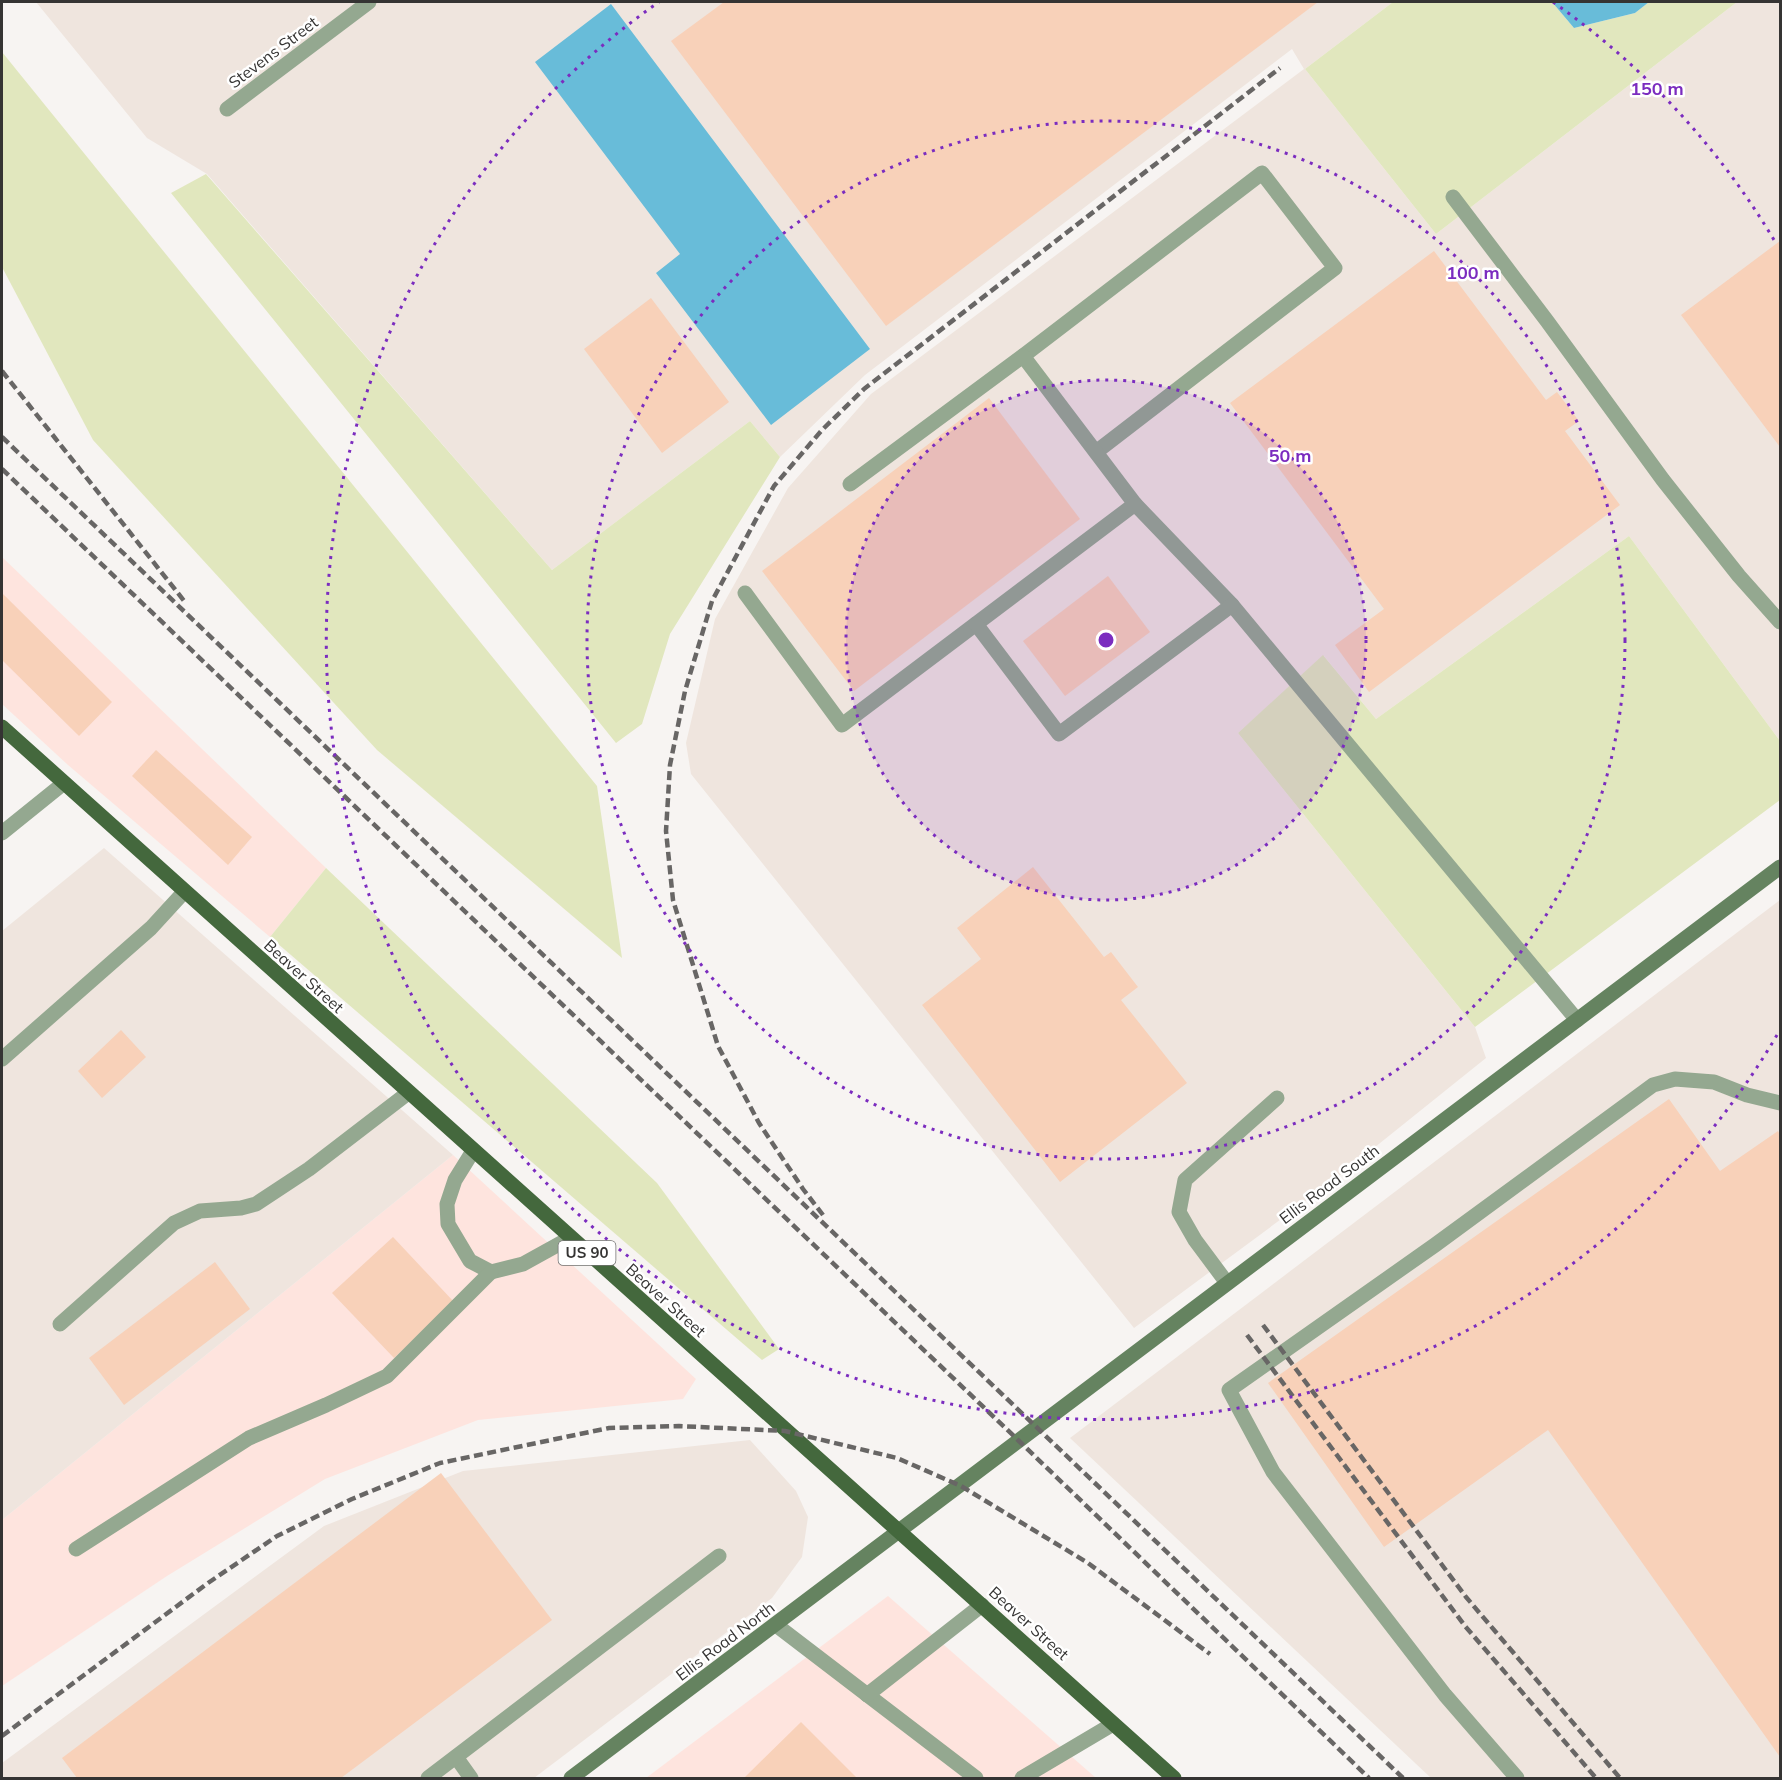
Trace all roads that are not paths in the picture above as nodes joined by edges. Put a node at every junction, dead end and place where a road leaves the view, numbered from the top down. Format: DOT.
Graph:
graph roads {
  1 [pos="369,2"];
  2 [pos="227,109"];
  3 [pos="1453,197"];
  4 [pos="1023,356"];
  5 [pos="1096,452"];
  6 [pos="850,484"];
  7 [pos="1135,504"];
  8 [pos="745,593"];
  9 [pos="1232,605"];
  10 [pos="1780,621"];
  11 [pos="976,624"];
  12 [pos="2,727"];
  13 [pos="64,783"];
  14 [pos="2,833"];
  15 [pos="1780,867"];
  16 [pos="184,892"];
  17 [pos="1577,1020"];
  18 [pos="2,1059"];
  19 [pos="408,1093"];
  20 [pos="1277,1098"];
  21 [pos="1780,1103"];
  22 [pos="473,1151"];
  23 [pos="570,1238"];
  24 [pos="491,1272"];
  25 [pos="1227,1282"];
  26 [pos="60,1324"];
  27 [pos="901,1532"];
  28 [pos="76,1549"];
  29 [pos="718,1556"];
  30 [pos="982,1605"];
  31 [pos="776,1625"];
  32 [pos="867,1695"];
  33 [pos="1113,1724"];
  34 [pos="456,1758"];
  35 [pos="428,1779"];
  36 [pos="471,1779"];
  37 [pos="571,1779"];
  38 [pos="976,1779"];
  39 [pos="1022,1779"];
  40 [pos="1174,1779"];
  41 [pos="1517,1779"];
  1 -- 2 [label="street, Stevens Street"];
  3 -- 10 [label="street"];
  4 -- 5 [label="street"];
  4 -- 5 [label="street"];
  4 -- 6 [label="street"];
  5 -- 7 [label="street"];
  7 -- 9 [label="street"];
  7 -- 11 [label="street"];
  8 -- 11 [label="street"];
  9 -- 11 [label="street"];
  9 -- 17 [label="street"];
  12 -- 13 [label="main road, Beaver Street / US 90"];
  13 -- 14 [label="street"];
  13 -- 16 [label="main road, Beaver Street / US 90"];
  15 -- 17 [label="street, Ellis Road South"];
  16 -- 18 [label="street"];
  16 -- 19 [label="main road, Beaver Street / US 90"];
  17 -- 25 [label="street, Ellis Road South"];
  19 -- 22 [label="main road, Beaver Street / US 90"];
  19 -- 26 [label="street"];
  20 -- 25 [label="street"];
  21 -- 41 [label="street"];
  22 -- 23 [label="main road, Beaver Street / US 90"];
  22 -- 24 [label="street"];
  23 -- 24 [label="street"];
  23 -- 27 [label="main road, Beaver Street / US 90"];
  24 -- 28 [label="street"];
  25 -- 27 [label="street, Ellis Road South"];
  27 -- 30 [label="main road, Beaver Street / US 90"];
  27 -- 31 [label="street, Ellis Road North"];
  29 -- 34 [label="street"];
  30 -- 32 [label="street"];
  30 -- 33 [label="main road, Beaver Street / US 90"];
  31 -- 32 [label="street"];
  31 -- 37 [label="street, Ellis Road North"];
  32 -- 38 [label="street"];
  33 -- 39 [label="street"];
  33 -- 40 [label="main road, Beaver Street / US 90"];
  34 -- 35 [label="street"];
  34 -- 36 [label="street"];
}
